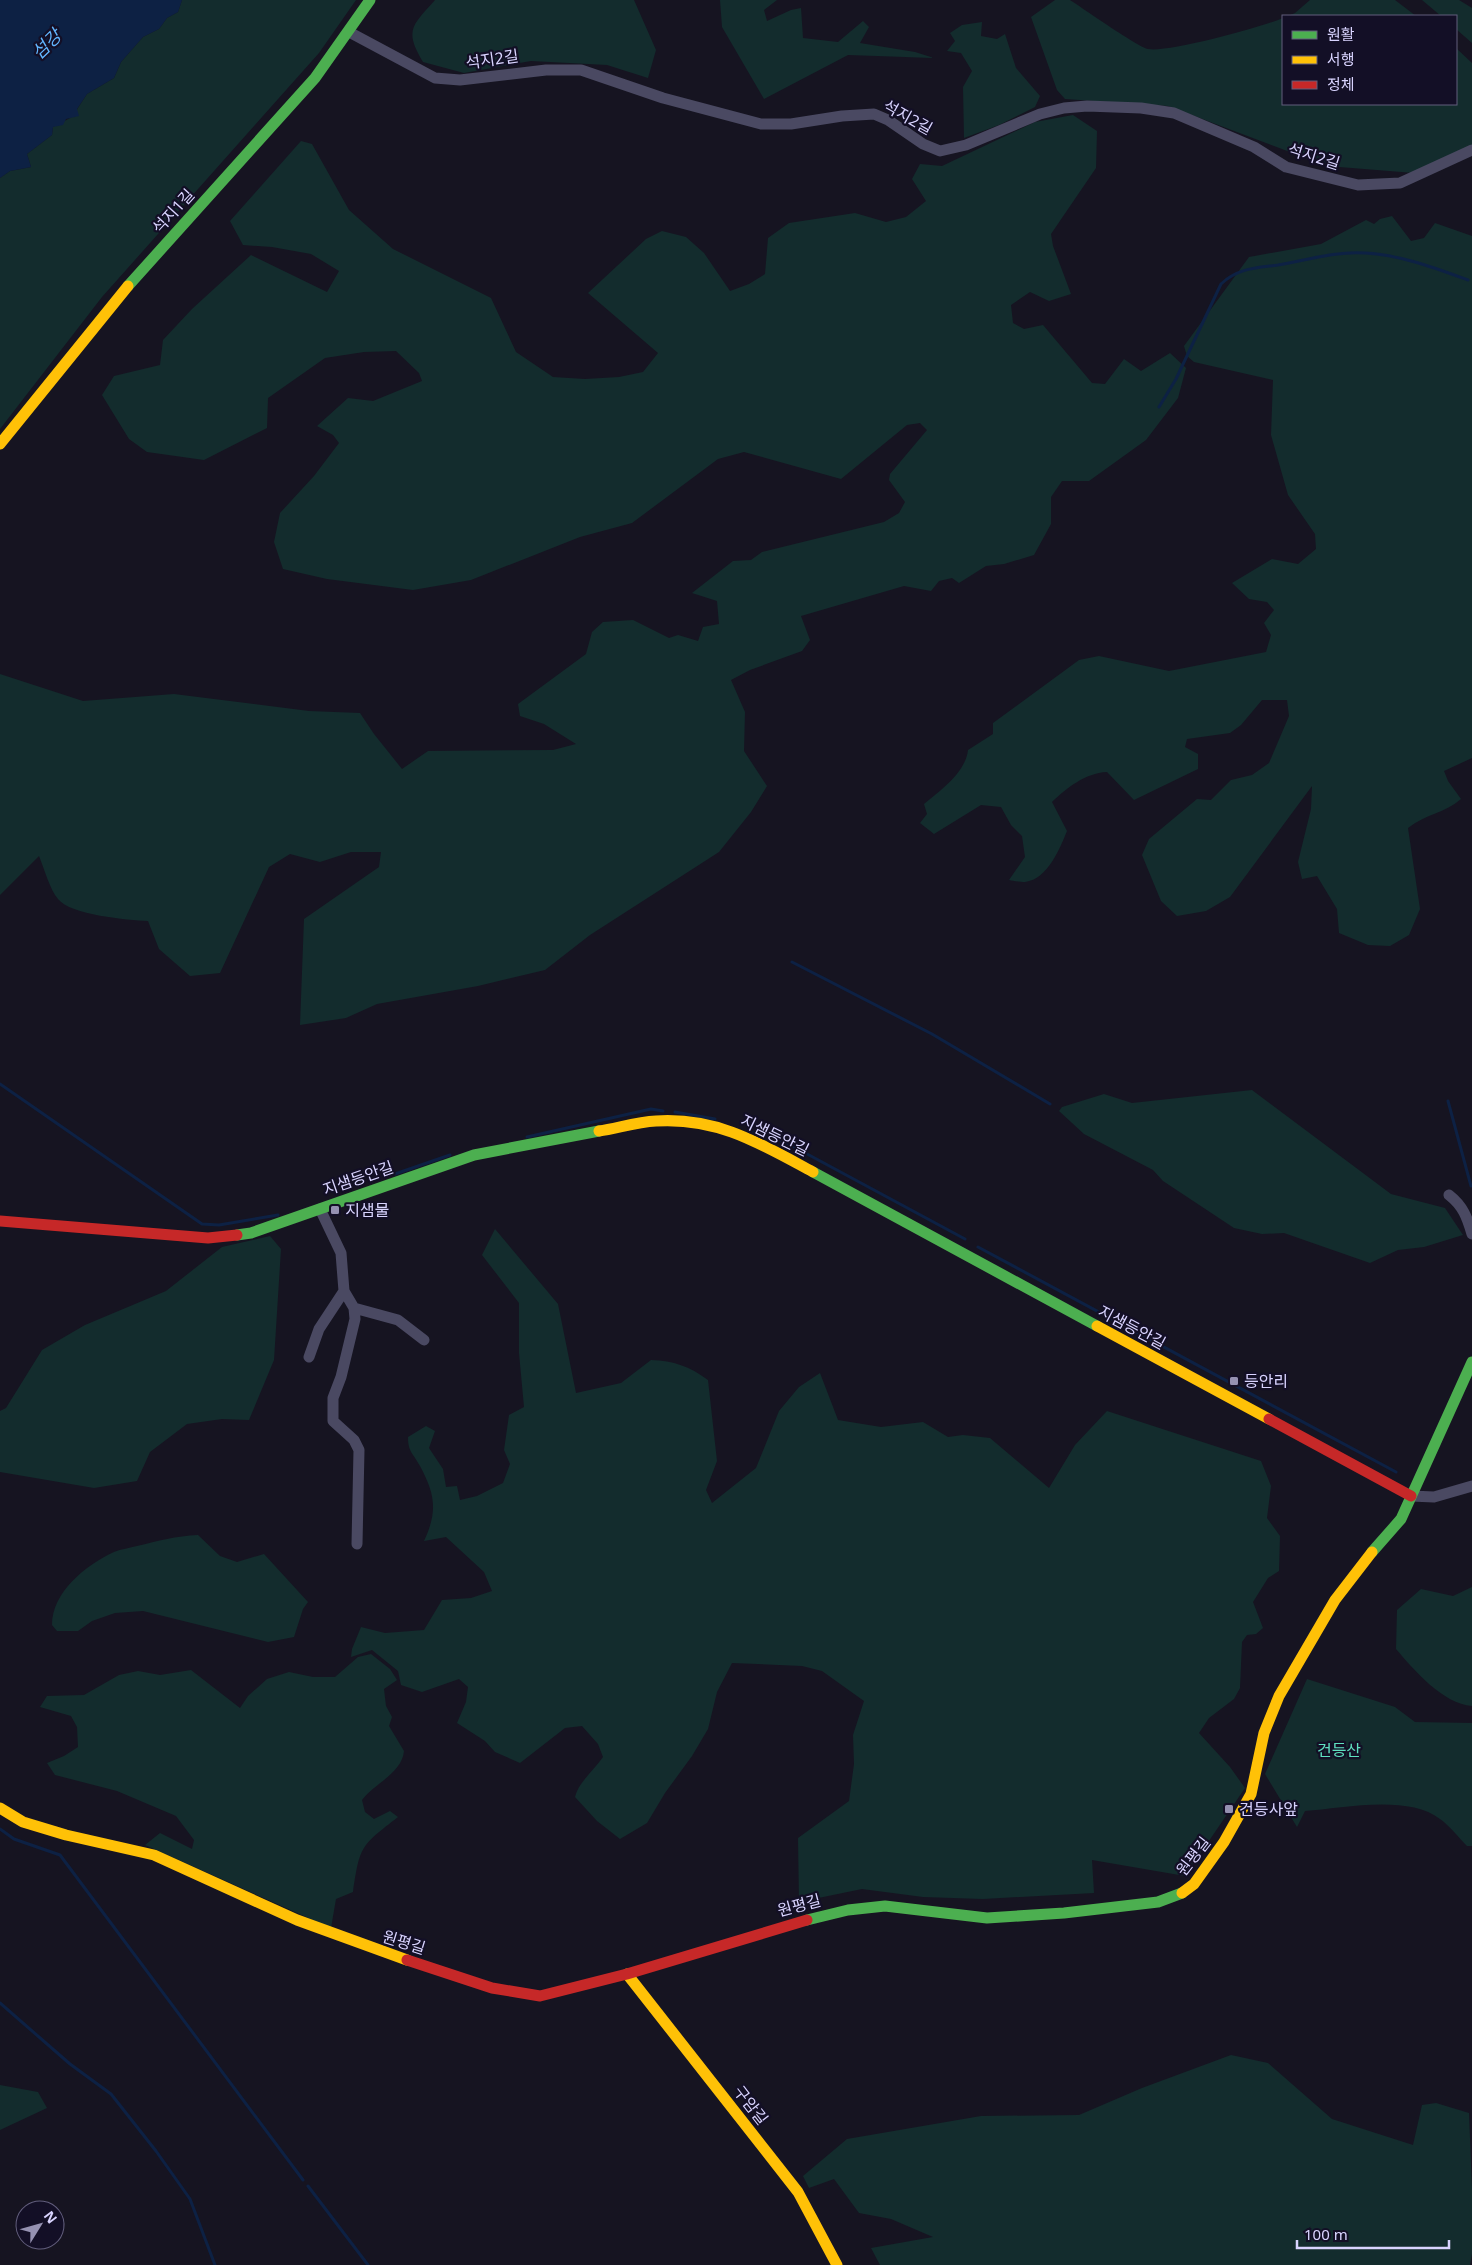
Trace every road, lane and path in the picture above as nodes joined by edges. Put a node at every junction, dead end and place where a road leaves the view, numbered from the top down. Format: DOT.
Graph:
graph roads {
  1 [pos="370,0"];
  2 [pos="349,32"];
  3 [pos="1472,150"];
  4 [pos="0,444"];
  5 [pos="1449,1195"];
  6 [pos="320,1209"];
  7 [pos="0,1221"];
  8 [pos="1472,1234"];
  9 [pos="344,1291"];
  10 [pos="354,1308"];
  11 [pos="424,1340"];
  12 [pos="309,1357"];
  13 [pos="1472,1362"];
  14 [pos="1472,1486"];
  15 [pos="1411,1496"];
  16 [pos="357,1544"];
  17 [pos="0,1808"];
  18 [pos="627,1974"];
  19 [pos="837,2265"];
  1 -- 2 [label="street, 석지1길"];
  2 -- 3 [label="street, 석지2길"];
  2 -- 4 [label="street, 석지1길"];
  5 -- 8 [label="street"];
  6 -- 7 [label="street, 지샘등안길"];
  6 -- 9 [label="street"];
  6 -- 15 [label="street, 지샘등안길"];
  9 -- 10 [label="street"];
  9 -- 12 [label="street"];
  10 -- 11 [label="street"];
  10 -- 16 [label="street"];
  13 -- 15 [label="street"];
  14 -- 15 [label="street, 지샘등안길"];
  15 -- 18 [label="street, 원평길"];
  17 -- 18 [label="street, 원평길"];
  18 -- 19 [label="street, 구암길"];
}
